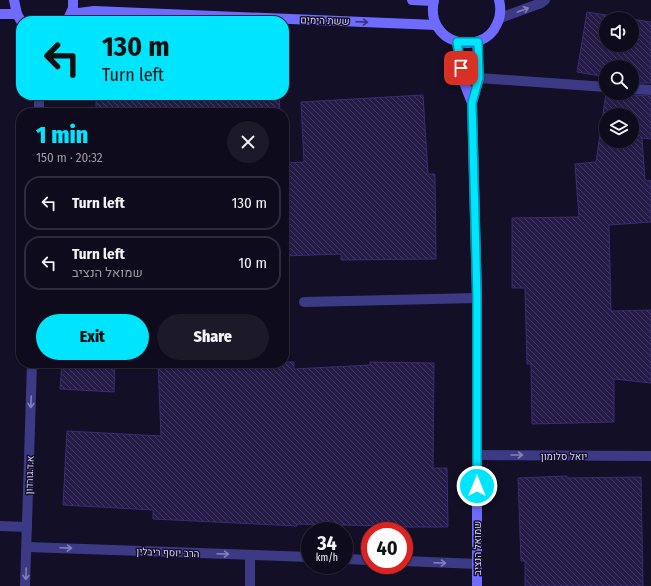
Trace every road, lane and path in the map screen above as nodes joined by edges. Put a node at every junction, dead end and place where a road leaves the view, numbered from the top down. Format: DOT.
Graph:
graph roads {
  1 [pos="14,0"];
  2 [pos="74,0"];
  3 [pos="412,0"];
  4 [pos="434,0"];
  5 [pos="498,0"];
  6 [pos="545,0"];
  7 [pos="0,14"];
  8 [pos="18,16"];
  9 [pos="70,16"];
  10 [pos="76,16"];
  11 [pos="226,16"];
  12 [pos="16,17"];
  13 [pos="289,18"];
  14 [pos="500,18"];
  15 [pos="436,24"];
  16 [pos="457,42"];
  17 [pos="478,42"];
  18 [pos="479,78"];
  19 [pos="599,87"];
  20 [pos="639,89"];
  21 [pos="651,90"];
  22 [pos="472,103"];
  23 [pos="477,298"];
  24 [pos="304,302"];
  25 [pos="32,368"];
  26 [pos="478,455"];
  27 [pos="651,456"];
  28 [pos="0,526"];
  29 [pos="27,527"];
  30 [pos="27,547"];
  31 [pos="250,555"];
  32 [pos="301,557"];
  33 [pos="413,561"];
  34 [pos="477,564"];
  35 [pos="25,586"];
  36 [pos="250,586"];
  37 [pos="477,586"];
  1 -- 8 [label="street"];
  2 -- 9 [label="street"];
  3 -- 4 [label="street"];
  4 -- 15 [label="street"];
  5 -- 14 [label="street"];
  14 -- 6 [label="street, one-way"];
  7 -- 12 [label="street"];
  10 -- 11 [label="street, ששת הימים, one-way"];
  13 -- 15 [label="street, ששת הימים, one-way"];
  14 -- 17 [label="street"];
  15 -- 16 [label="street"];
  16 -- 17 [label="street"];
  16 -- 22 [label="street, שמואל הנציב"];
  17 -- 18 [label="street, שמואל הנציב"];
  18 -- 19 [label="street"];
  18 -- 22 [label="street, שמואל הנציב"];
  20 -- 21 [label="street"];
  22 -- 23 [label="street, שמואל הנציב"];
  23 -- 24 [label="street"];
  23 -- 26 [label="street, שמואל הנציב"];
  25 -- 29 [label="street, א.ד.גורדון, one-way"];
  26 -- 27 [label="street, יואל סלומון, one-way"];
  26 -- 34 [label="street, שמואל הנציב"];
  28 -- 29 [label="street"];
  29 -- 30 [label="street, א.ד.גורדון"];
  30 -- 31 [label="street, הרב יוסף ריבלין, one-way"];
  30 -- 35 [label="street, א.ד.גורדון, one-way"];
  31 -- 32 [label="street, הרב יוסף ריבלין"];
  31 -- 36 [label="street"];
  33 -- 34 [label="street, one-way"];
  34 -- 37 [label="street, שמואל הנציב"];
}
